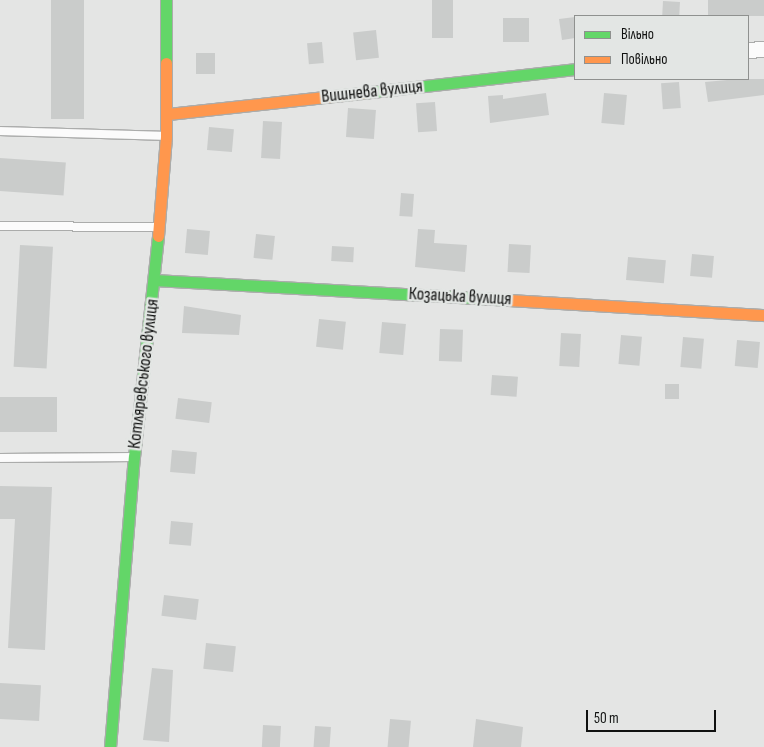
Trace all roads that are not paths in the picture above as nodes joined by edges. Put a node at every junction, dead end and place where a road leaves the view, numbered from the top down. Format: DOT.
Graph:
graph roads {
  1 [pos="166,0"];
  2 [pos="764,49"];
  3 [pos="749,50"];
  4 [pos="574,70"];
  5 [pos="168,114"];
  6 [pos="0,131"];
  7 [pos="166,136"];
  8 [pos="0,226"];
  9 [pos="159,228"];
  10 [pos="155,280"];
  11 [pos="764,315"];
  12 [pos="134,457"];
  13 [pos="0,458"];
  14 [pos="110,747"];
  1 -- 5 [label="street, Котляревського вулиця"];
  2 -- 3 [label="street"];
  4 -- 5 [label="street, Вишнева вулиця"];
  5 -- 7 [label="street, Котляревського вулиця"];
  6 -- 7 [label="lane"];
  7 -- 9 [label="street, Котляревського вулиця"];
  8 -- 9 [label="lane"];
  9 -- 10 [label="street, Котляревського вулиця"];
  10 -- 11 [label="street, Козацька вулиця"];
  10 -- 12 [label="street, Котляревського вулиця"];
  12 -- 13 [label="lane"];
  12 -- 14 [label="street, Котляревського вулиця"];
}
